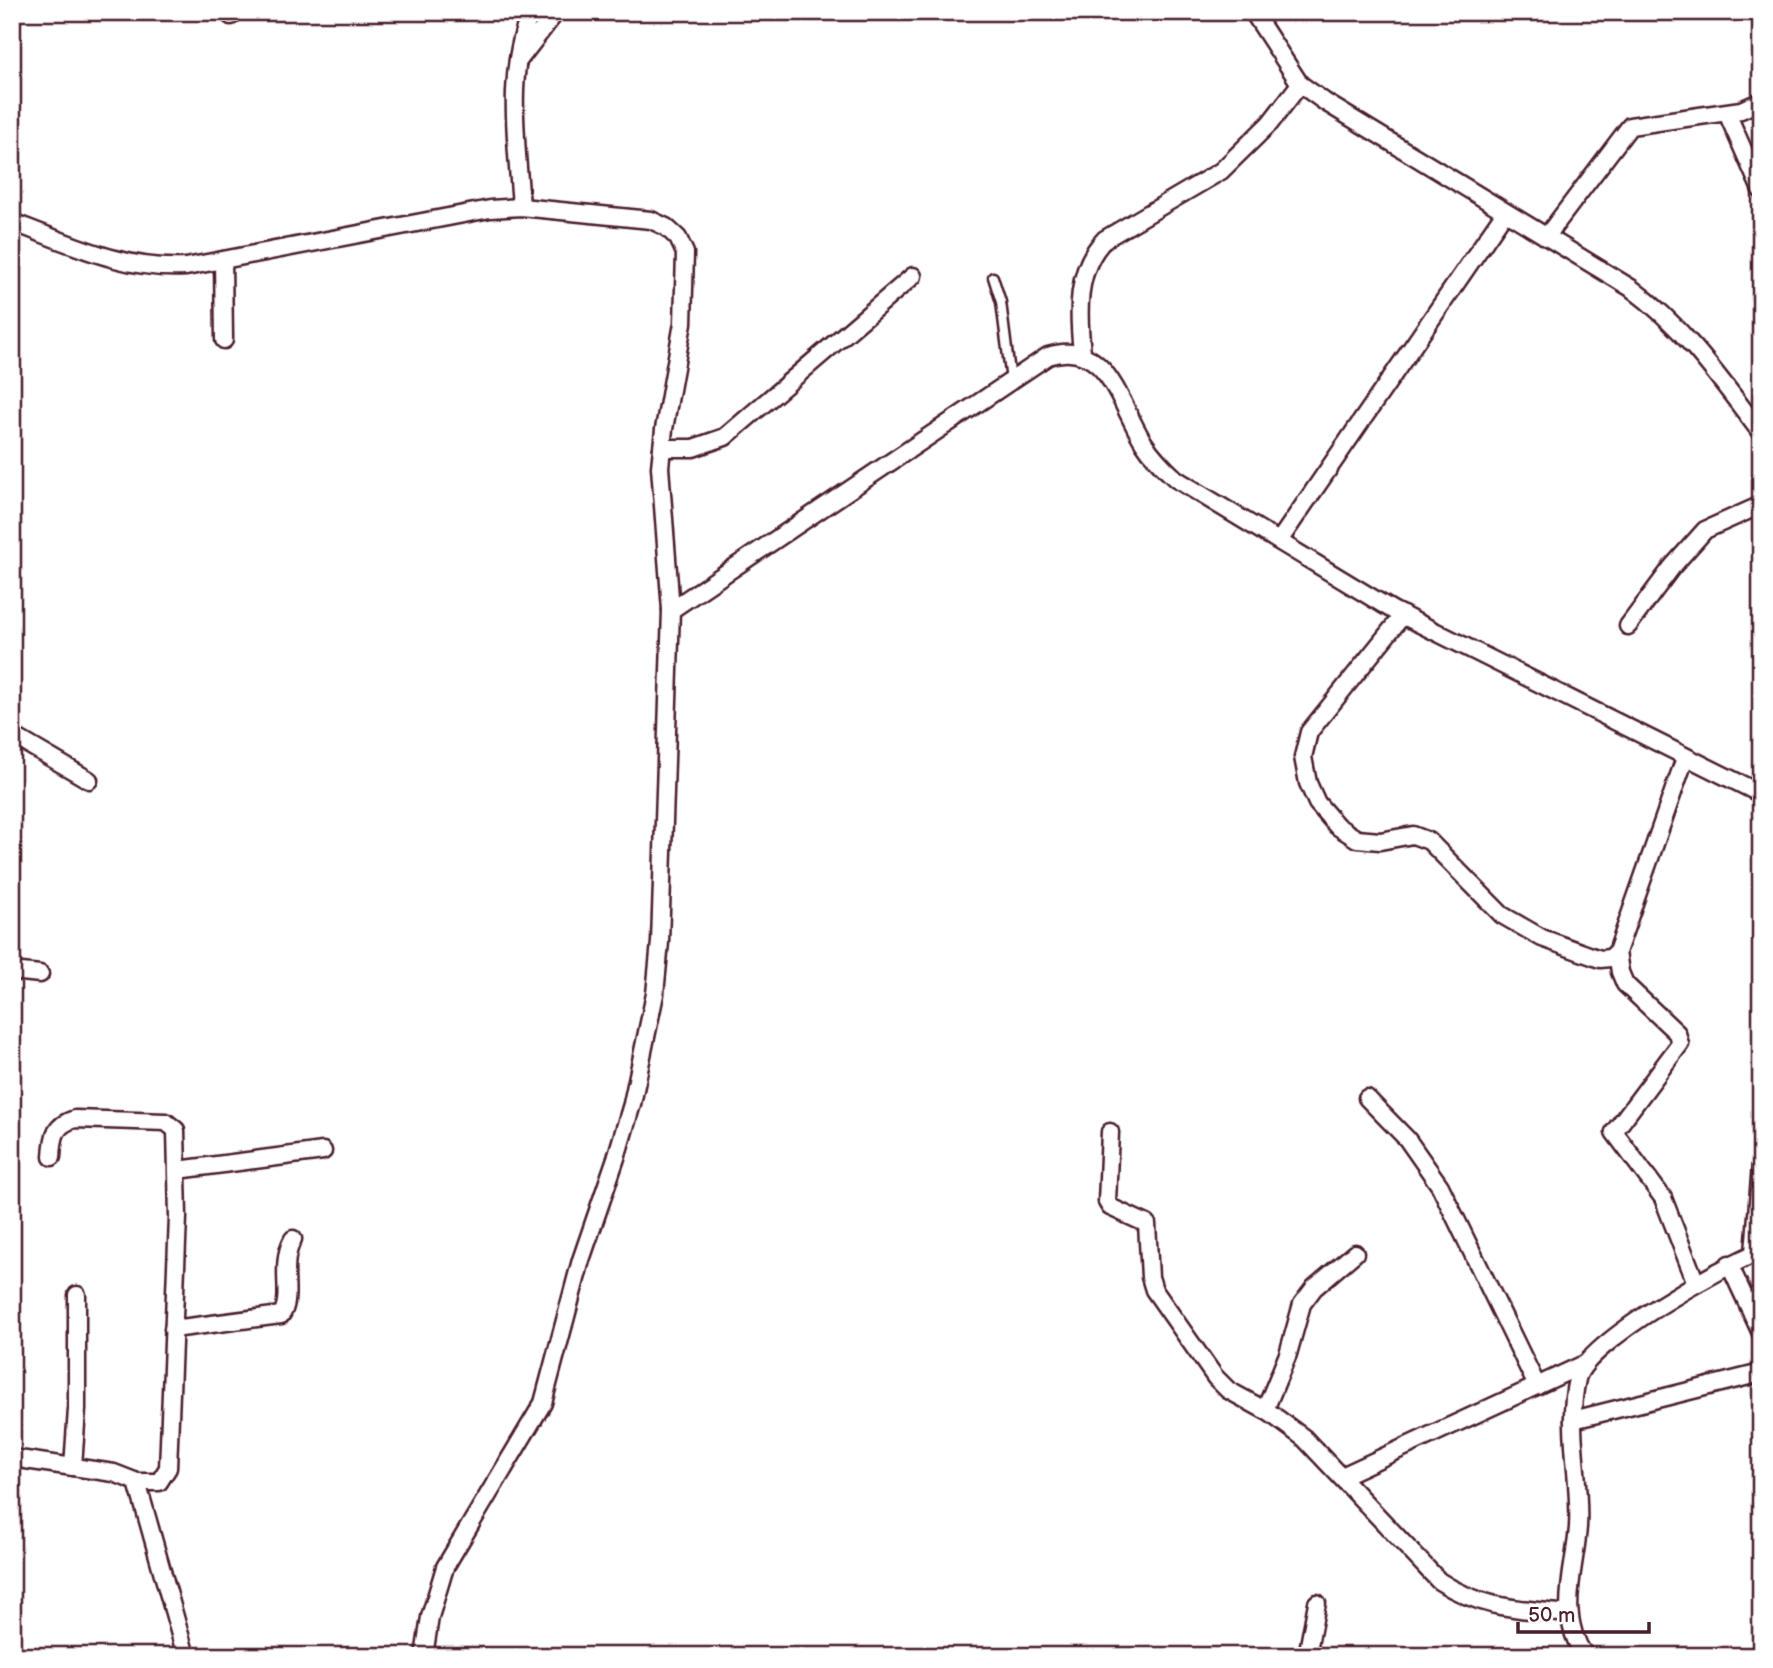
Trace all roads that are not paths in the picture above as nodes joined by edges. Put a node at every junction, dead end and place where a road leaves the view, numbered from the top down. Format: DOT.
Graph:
graph roads {
  1 [pos="531,12"];
  2 [pos="556,12"];
  3 [pos="1253,12"];
  4 [pos="517,63"];
  5 [pos="1300,83"];
  6 [pos="1761,101"];
  7 [pos="1727,113"];
  8 [pos="1761,190"];
  9 [pos="521,207"];
  10 [pos="1505,212"];
  11 [pos="12,222"];
  12 [pos="1546,237"];
  13 [pos="223,260"];
  14 [pos="913,276"];
  15 [pos="993,277"];
  16 [pos="225,340"];
  17 [pos="1082,353"];
  18 [pos="1011,381"];
  19 [pos="1761,433"];
  20 [pos="662,448"];
  21 [pos="1761,505"];
  22 [pos="1279,541"];
  23 [pos="671,610"];
  24 [pos="1403,615"];
  25 [pos="1628,626"];
  26 [pos="12,735"];
  27 [pos="1685,758"];
  28 [pos="89,780"];
  29 [pos="1761,793"];
  30 [pos="1617,952"];
  31 [pos="12,971"];
  32 [pos="40,974"];
  33 [pos="1367,1098"];
  34 [pos="1110,1132"];
  35 [pos="323,1151"];
  36 [pos="52,1157"];
  37 [pos="1761,1164"];
  38 [pos="178,1171"];
  39 [pos="293,1239"];
  40 [pos="1757,1252"];
  41 [pos="1355,1253"];
  42 [pos="1729,1264"];
  43 [pos="1696,1283"];
  44 [pos="77,1295"];
  45 [pos="173,1329"];
  46 [pos="1761,1333"];
  47 [pos="1582,1365"];
  48 [pos="1761,1373"];
  49 [pos="1537,1386"];
  50 [pos="1265,1410"];
  51 [pos="1573,1420"];
  52 [pos="12,1458"];
  53 [pos="73,1467"];
  54 [pos="1342,1476"];
  55 [pos="137,1482"];
  56 [pos="1317,1603"];
  57 [pos="1569,1614"];
  58 [pos="186,1656"];
  59 [pos="424,1656"];
  60 [pos="1307,1656"];
  61 [pos="1585,1656"];
  1 -- 4 [label="street"];
  2 -- 4 [label="street"];
  3 -- 5 [label="street"];
  4 -- 9 [label="street"];
  5 -- 10 [label="street"];
  5 -- 17 [label="street"];
  6 -- 7 [label="street"];
  7 -- 8 [label="street"];
  7 -- 12 [label="street"];
  9 -- 13 [label="street"];
  9 -- 20 [label="street"];
  10 -- 12 [label="street"];
  10 -- 22 [label="street"];
  11 -- 13 [label="street"];
  12 -- 19 [label="street"];
  13 -- 16 [label="street"];
  14 -- 20 [label="street"];
  15 -- 18 [label="lane"];
  17 -- 18 [label="street"];
  17 -- 22 [label="street"];
  18 -- 23 [label="street"];
  20 -- 23 [label="street"];
  21 -- 25 [label="street"];
  22 -- 24 [label="street"];
  23 -- 59 [label="street"];
  24 -- 27 [label="street"];
  24 -- 30 [label="street"];
  26 -- 28 [label="street"];
  27 -- 29 [label="street"];
  27 -- 30 [label="street"];
  30 -- 43 [label="street"];
  31 -- 32 [label="street"];
  33 -- 49 [label="street"];
  34 -- 50 [label="street"];
  35 -- 38 [label="street"];
  36 -- 38 [label="street"];
  37 -- 40 [label="street"];
  38 -- 45 [label="street"];
  39 -- 45 [label="street"];
  40 -- 42 [label="street"];
  41 -- 50 [label="street"];
  42 -- 43 [label="street"];
  42 -- 46 [label="street"];
  43 -- 47 [label="street"];
  44 -- 53 [label="street"];
  45 -- 55 [label="street"];
  47 -- 49 [label="street"];
  47 -- 51 [label="street"];
  48 -- 51 [label="street"];
  49 -- 54 [label="street"];
  50 -- 54 [label="street"];
  51 -- 57 [label="street"];
  52 -- 53 [label="street"];
  53 -- 55 [label="street"];
  54 -- 57 [label="street"];
  55 -- 58 [label="street"];
  56 -- 60 [label="street"];
  57 -- 61 [label="street"];
}
